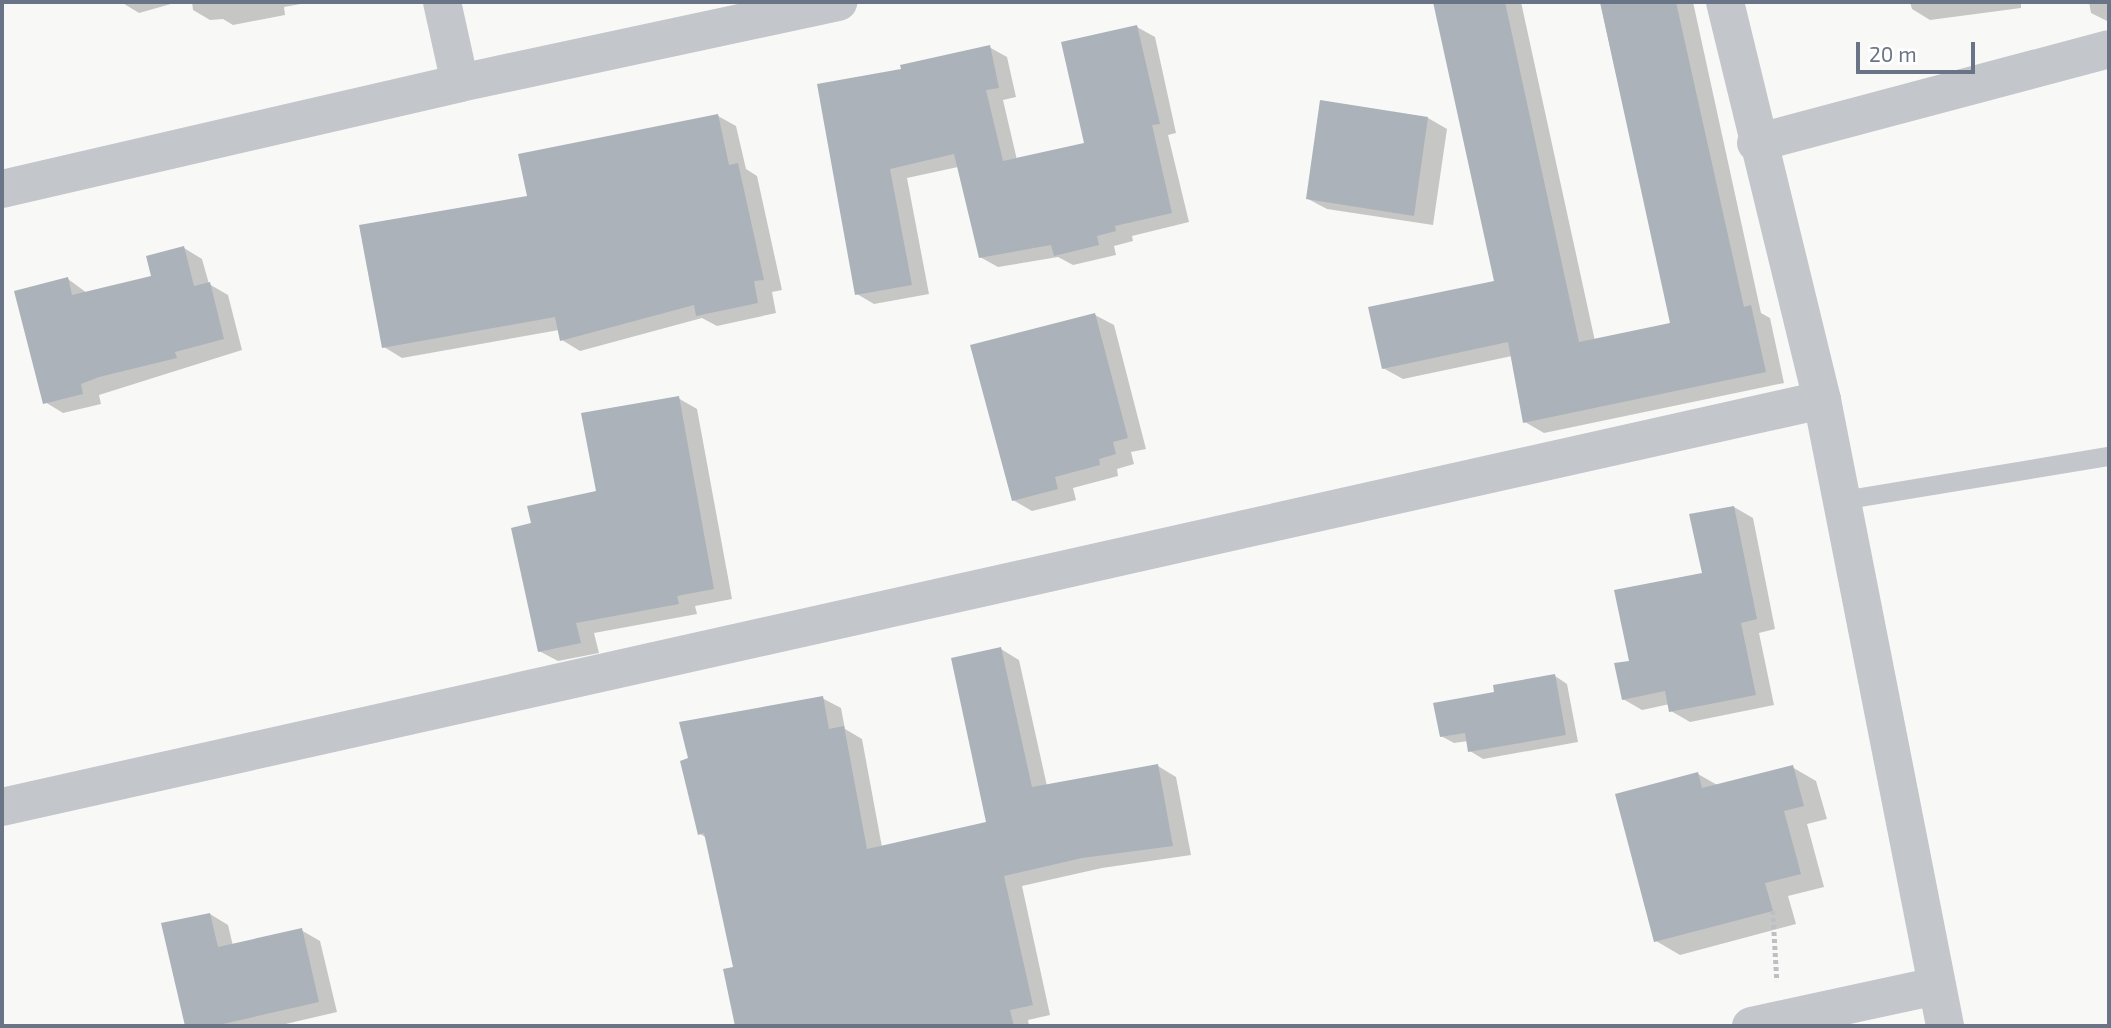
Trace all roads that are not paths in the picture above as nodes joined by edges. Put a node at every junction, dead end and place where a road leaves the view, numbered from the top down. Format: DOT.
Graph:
graph roads {
  1 [pos="442,2"];
  2 [pos="838,2"];
  3 [pos="1725,2"];
  4 [pos="2109,50"];
  5 [pos="460,83"];
  6 [pos="1756,143"];
  7 [pos="2,189"];
  8 [pos="1822,400"];
  9 [pos="2109,456"];
  10 [pos="1842,500"];
  11 [pos="2,807"];
  12 [pos="1936,986"];
  13 [pos="1765,1023"];
  14 [pos="1945,1026"];
  1 -- 5 [label="street"];
  2 -- 5 [label="street"];
  3 -- 6 [label="street"];
  4 -- 6 [label="street"];
  5 -- 7 [label="street"];
  6 -- 8 [label="street"];
  8 -- 10 [label="street"];
  8 -- 11 [label="street"];
  9 -- 10 [label="lane"];
  10 -- 12 [label="street"];
  12 -- 13 [label="street"];
  12 -- 14 [label="street"];
}
